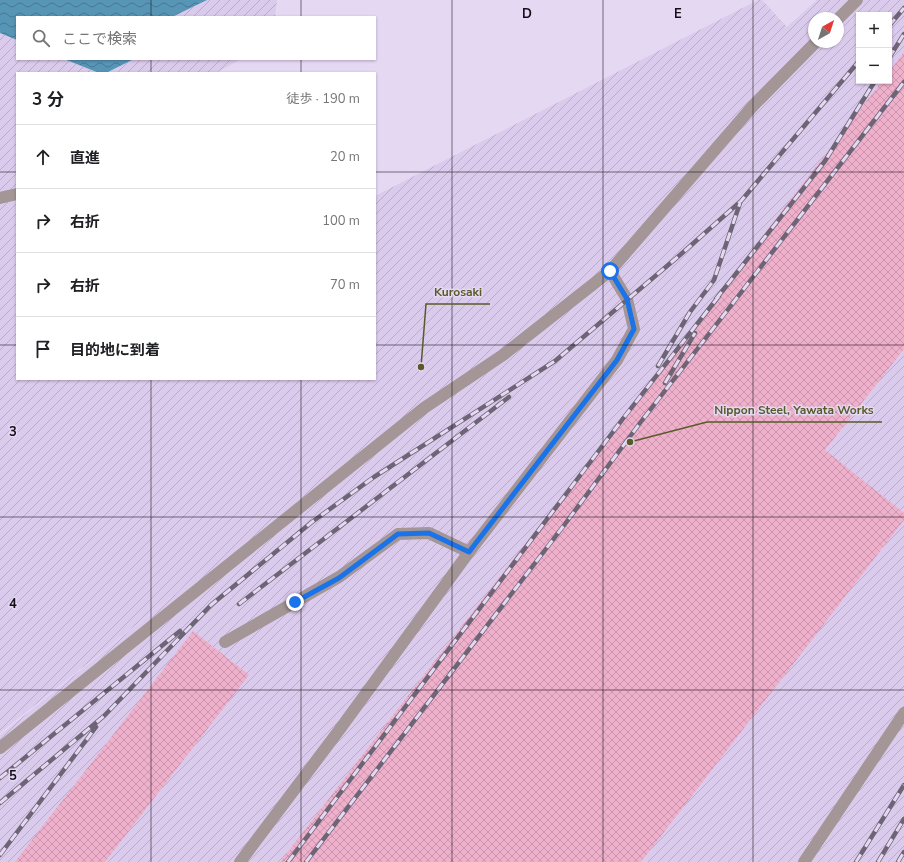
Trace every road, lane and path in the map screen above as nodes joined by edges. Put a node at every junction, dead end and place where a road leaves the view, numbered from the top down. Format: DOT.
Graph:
graph roads {
  1 [pos="857,0"];
  2 [pos="844,13"];
  3 [pos="810,48"];
  4 [pos="16,194"];
  5 [pos="0,198"];
  6 [pos="610,271"];
  7 [pos="469,552"];
  8 [pos="225,642"];
  9 [pos="904,713"];
  10 [pos="0,748"];
  11 [pos="240,862"];
  12 [pos="804,862"];
  1 -- 2 [label="street"];
  3 -- 6 [label="street"];
  4 -- 5 [label="street"];
  6 -- 7 [label="street"];
  6 -- 10 [label="street"];
  7 -- 8 [label="street"];
  7 -- 11 [label="street"];
  9 -- 12 [label="street"];
}
